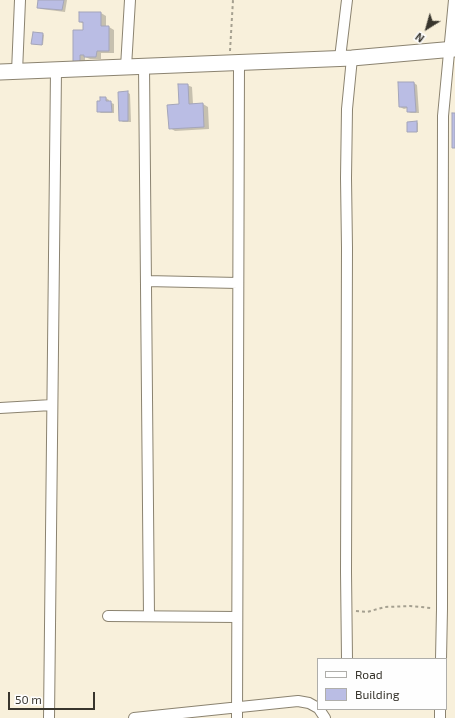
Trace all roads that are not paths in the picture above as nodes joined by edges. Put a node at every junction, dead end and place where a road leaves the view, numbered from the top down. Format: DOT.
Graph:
graph roads {
  1 [pos="20,0"];
  2 [pos="130,0"];
  3 [pos="347,0"];
  4 [pos="454,0"];
  5 [pos="452,50"];
  6 [pos="346,58"];
  7 [pos="234,63"];
  8 [pos="144,66"];
  9 [pos="126,67"];
  10 [pos="56,70"];
  11 [pos="0,72"];
  12 [pos="18,72"];
  13 [pos="146,281"];
  14 [pos="238,283"];
  15 [pos="52,405"];
  16 [pos="0,408"];
  17 [pos="108,616"];
  18 [pos="149,616"];
  19 [pos="237,617"];
  20 [pos="347,658"];
  21 [pos="441,658"];
  22 [pos="236,707"];
  23 [pos="317,707"];
  24 [pos="145,717"];
  25 [pos="49,718"];
  26 [pos="134,718"];
  27 [pos="237,718"];
  1 -- 12 [label="street"];
  2 -- 9 [label="street"];
  3 -- 6 [label="street"];
  4 -- 5 [label="street"];
  5 -- 6 [label="street"];
  5 -- 21 [label="street"];
  6 -- 7 [label="street"];
  6 -- 20 [label="street"];
  7 -- 8 [label="street"];
  7 -- 14 [label="street"];
  8 -- 9 [label="street"];
  8 -- 13 [label="street"];
  9 -- 10 [label="street"];
  10 -- 12 [label="street"];
  10 -- 15 [label="street"];
  11 -- 12 [label="street"];
  13 -- 14 [label="street"];
  13 -- 18 [label="street"];
  14 -- 19 [label="street"];
  15 -- 16 [label="street"];
  15 -- 25 [label="street"];
  17 -- 18 [label="street"];
  18 -- 19 [label="street"];
  19 -- 22 [label="street"];
  22 -- 23 [label="street"];
  22 -- 24 [label="street"];
  22 -- 27 [label="street"];
  24 -- 26 [label="street"];
}
